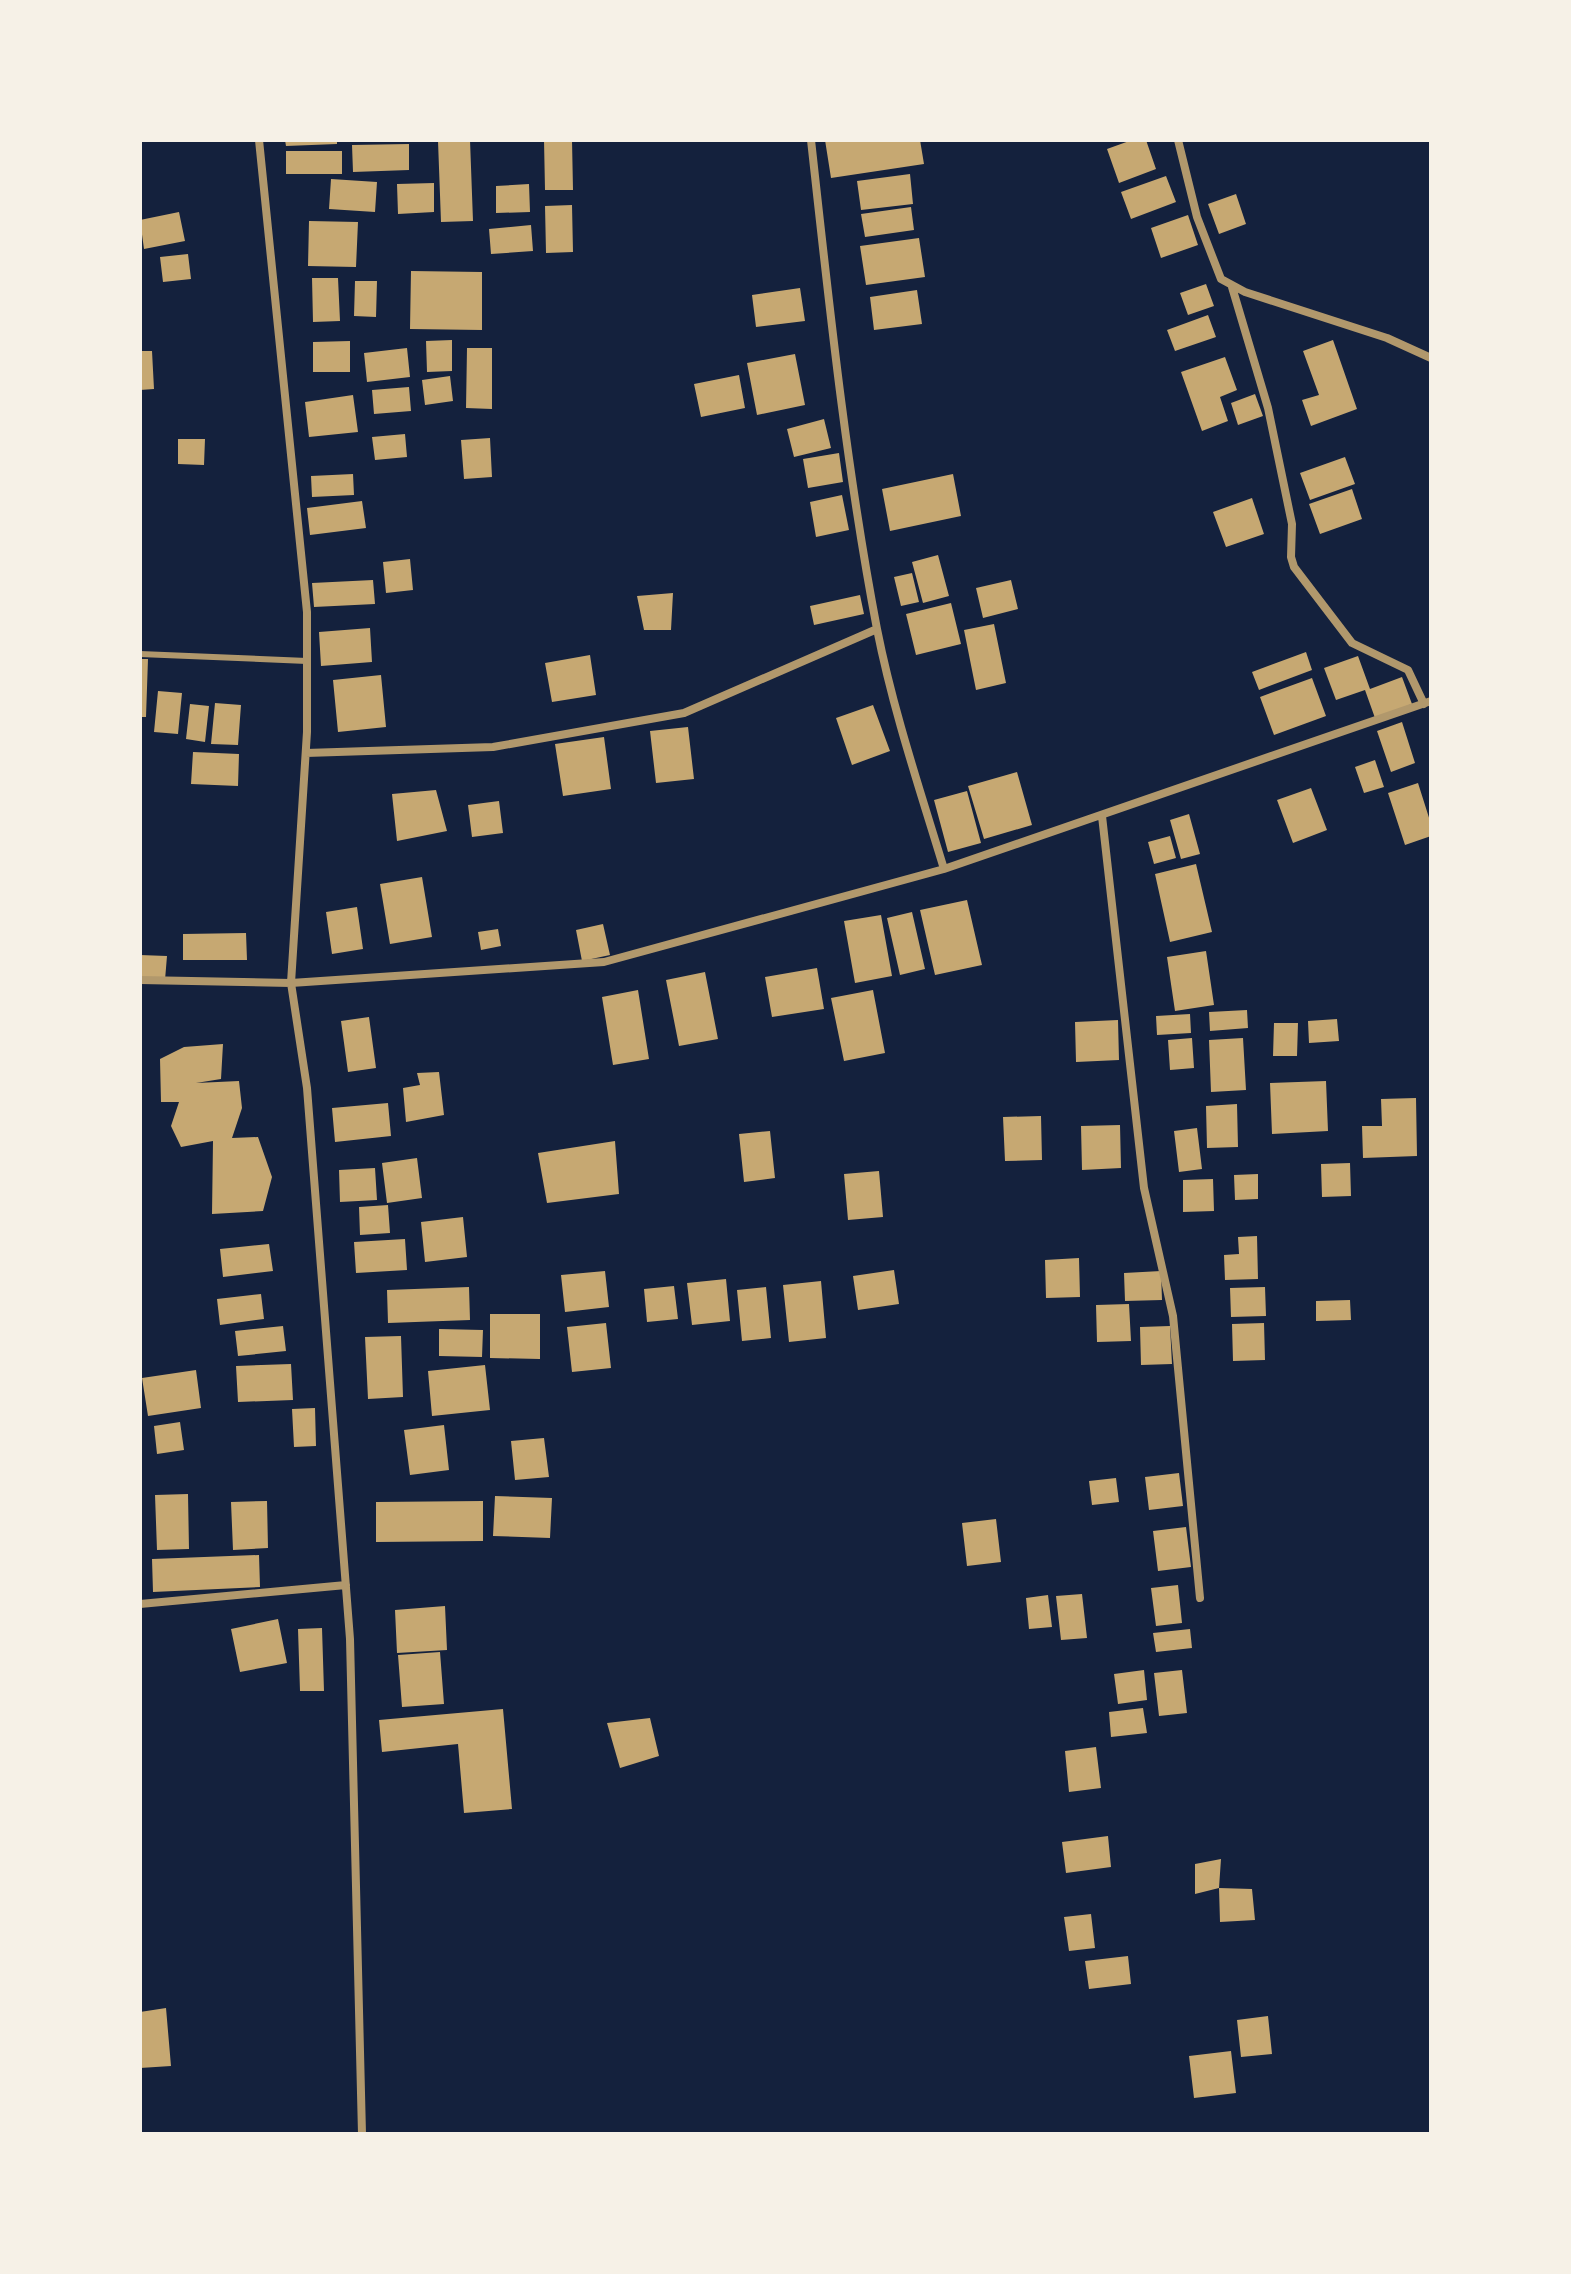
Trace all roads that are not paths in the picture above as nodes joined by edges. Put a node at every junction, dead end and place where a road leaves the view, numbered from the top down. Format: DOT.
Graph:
graph roads {
  1 [pos="259,140"];
  2 [pos="811,140"];
  3 [pos="1178,140"];
  4 [pos="1232,287"];
  5 [pos="1431,358"];
  6 [pos="877,629"];
  7 [pos="140,654"];
  8 [pos="307,661"];
  9 [pos="1428,702"];
  10 [pos="306,753"];
  11 [pos="1102,816"];
  12 [pos="944,869"];
  13 [pos="140,980"];
  14 [pos="291,983"];
  15 [pos="346,1585"];
  16 [pos="1200,1598"];
  17 [pos="140,1604"];
  18 [pos="362,2134"];
  1 -- 8 [label="street"];
  2 -- 6 [label="street"];
  3 -- 4 [label="street"];
  4 -- 5 [label="street"];
  4 -- 9 [label="street"];
  6 -- 10 [label="street"];
  6 -- 12 [label="street"];
  7 -- 8 [label="lane"];
  8 -- 10 [label="street"];
  9 -- 11 [label="street"];
  10 -- 14 [label="street"];
  11 -- 12 [label="street"];
  11 -- 16 [label="street"];
  12 -- 14 [label="street"];
  13 -- 14 [label="street"];
  14 -- 15 [label="street"];
  15 -- 17 [label="street"];
  15 -- 18 [label="street"];
}
